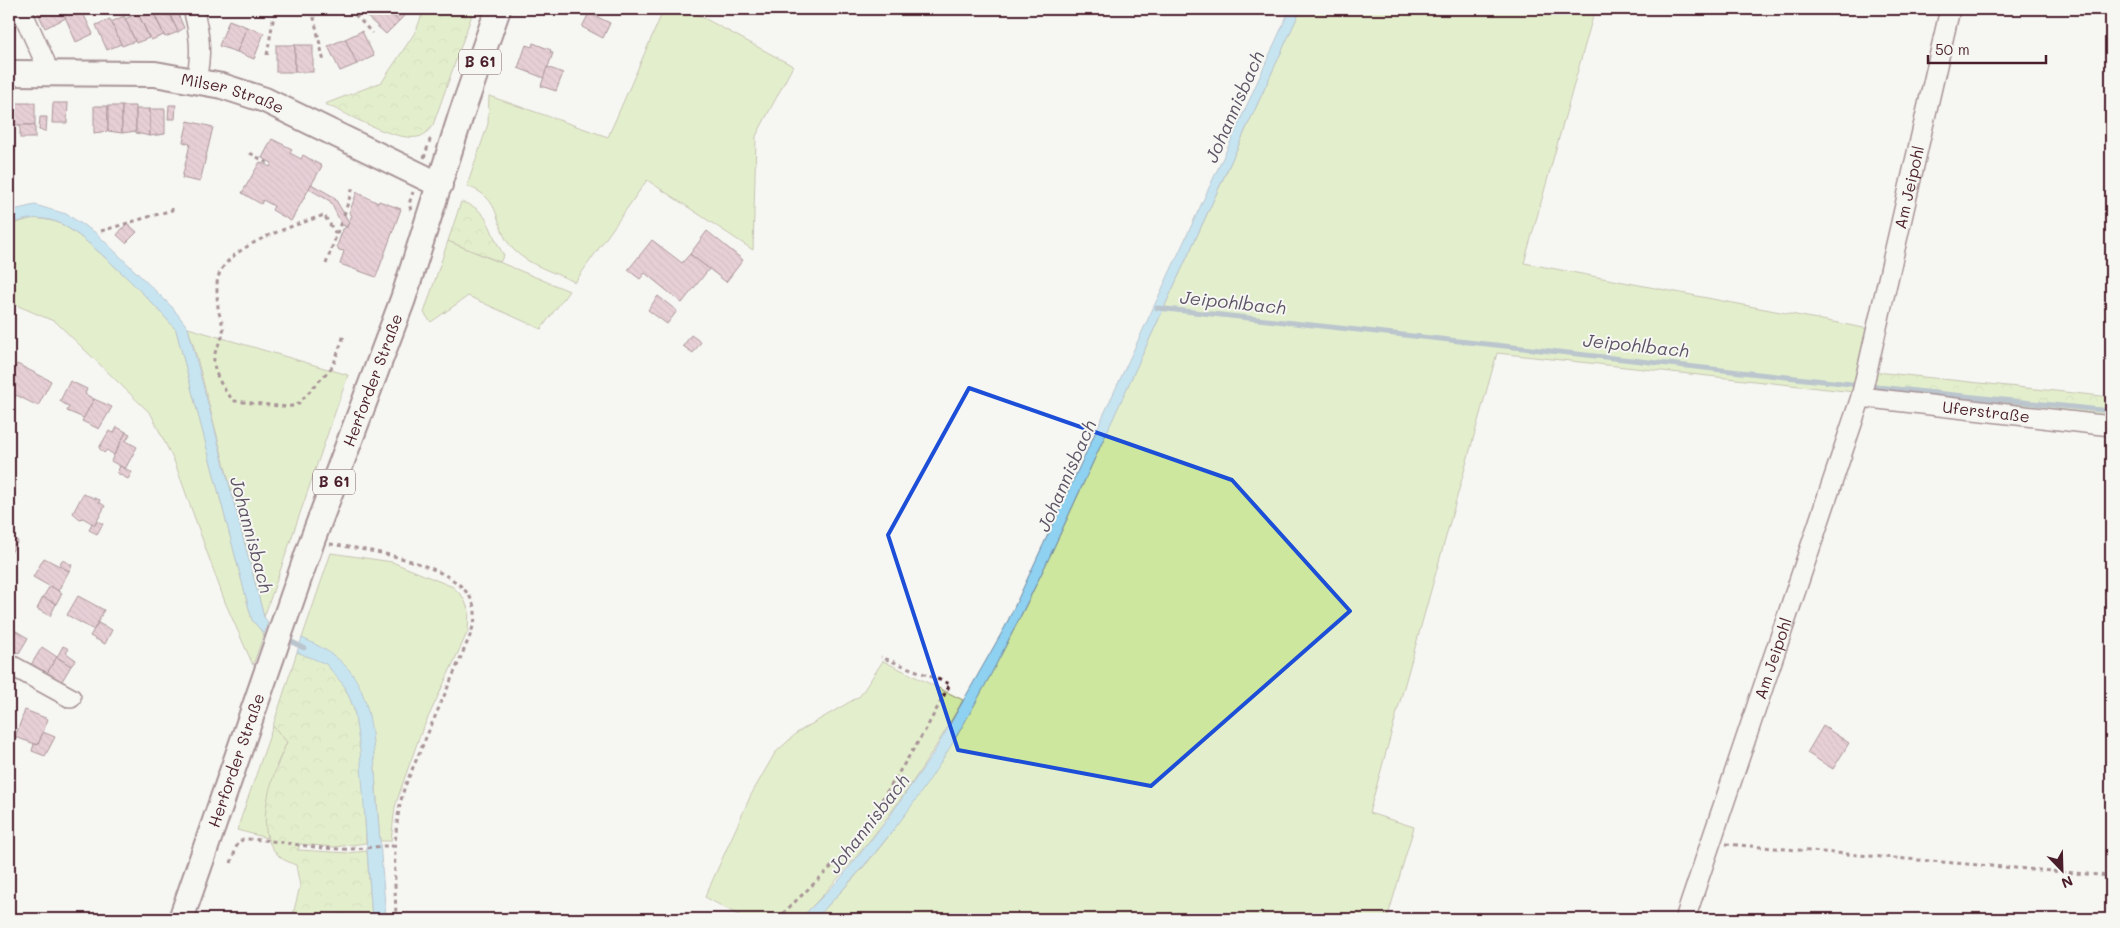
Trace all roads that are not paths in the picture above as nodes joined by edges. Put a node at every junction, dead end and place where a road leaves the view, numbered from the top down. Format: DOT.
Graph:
graph roads {
  1 [pos="22,9"];
  2 [pos="193,9"];
  3 [pos="498,9"];
  4 [pos="1950,9"];
  5 [pos="9,72"];
  6 [pos="46,72"];
  7 [pos="196,80"];
  8 [pos="440,185"];
  9 [pos="1861,397"];
  10 [pos="2111,426"];
  11 [pos="9,664"];
  12 [pos="71,698"];
  13 [pos="181,919"];
  14 [pos="1685,919"];
  1 -- 6 [label="street"];
  2 -- 7 [label="street"];
  3 -- 8 [label="main road, Herforder Straße / B 61"];
  4 -- 9 [label="street, Am Jeipohl"];
  5 -- 6 [label="main road, Milser Straße"];
  6 -- 7 [label="main road, Milser Straße"];
  7 -- 8 [label="main road, Milser Straße"];
  8 -- 13 [label="main road, Herforder Straße / B 61"];
  9 -- 10 [label="street, Uferstraße"];
  9 -- 14 [label="street, Am Jeipohl"];
  11 -- 12 [label="street"];
}
